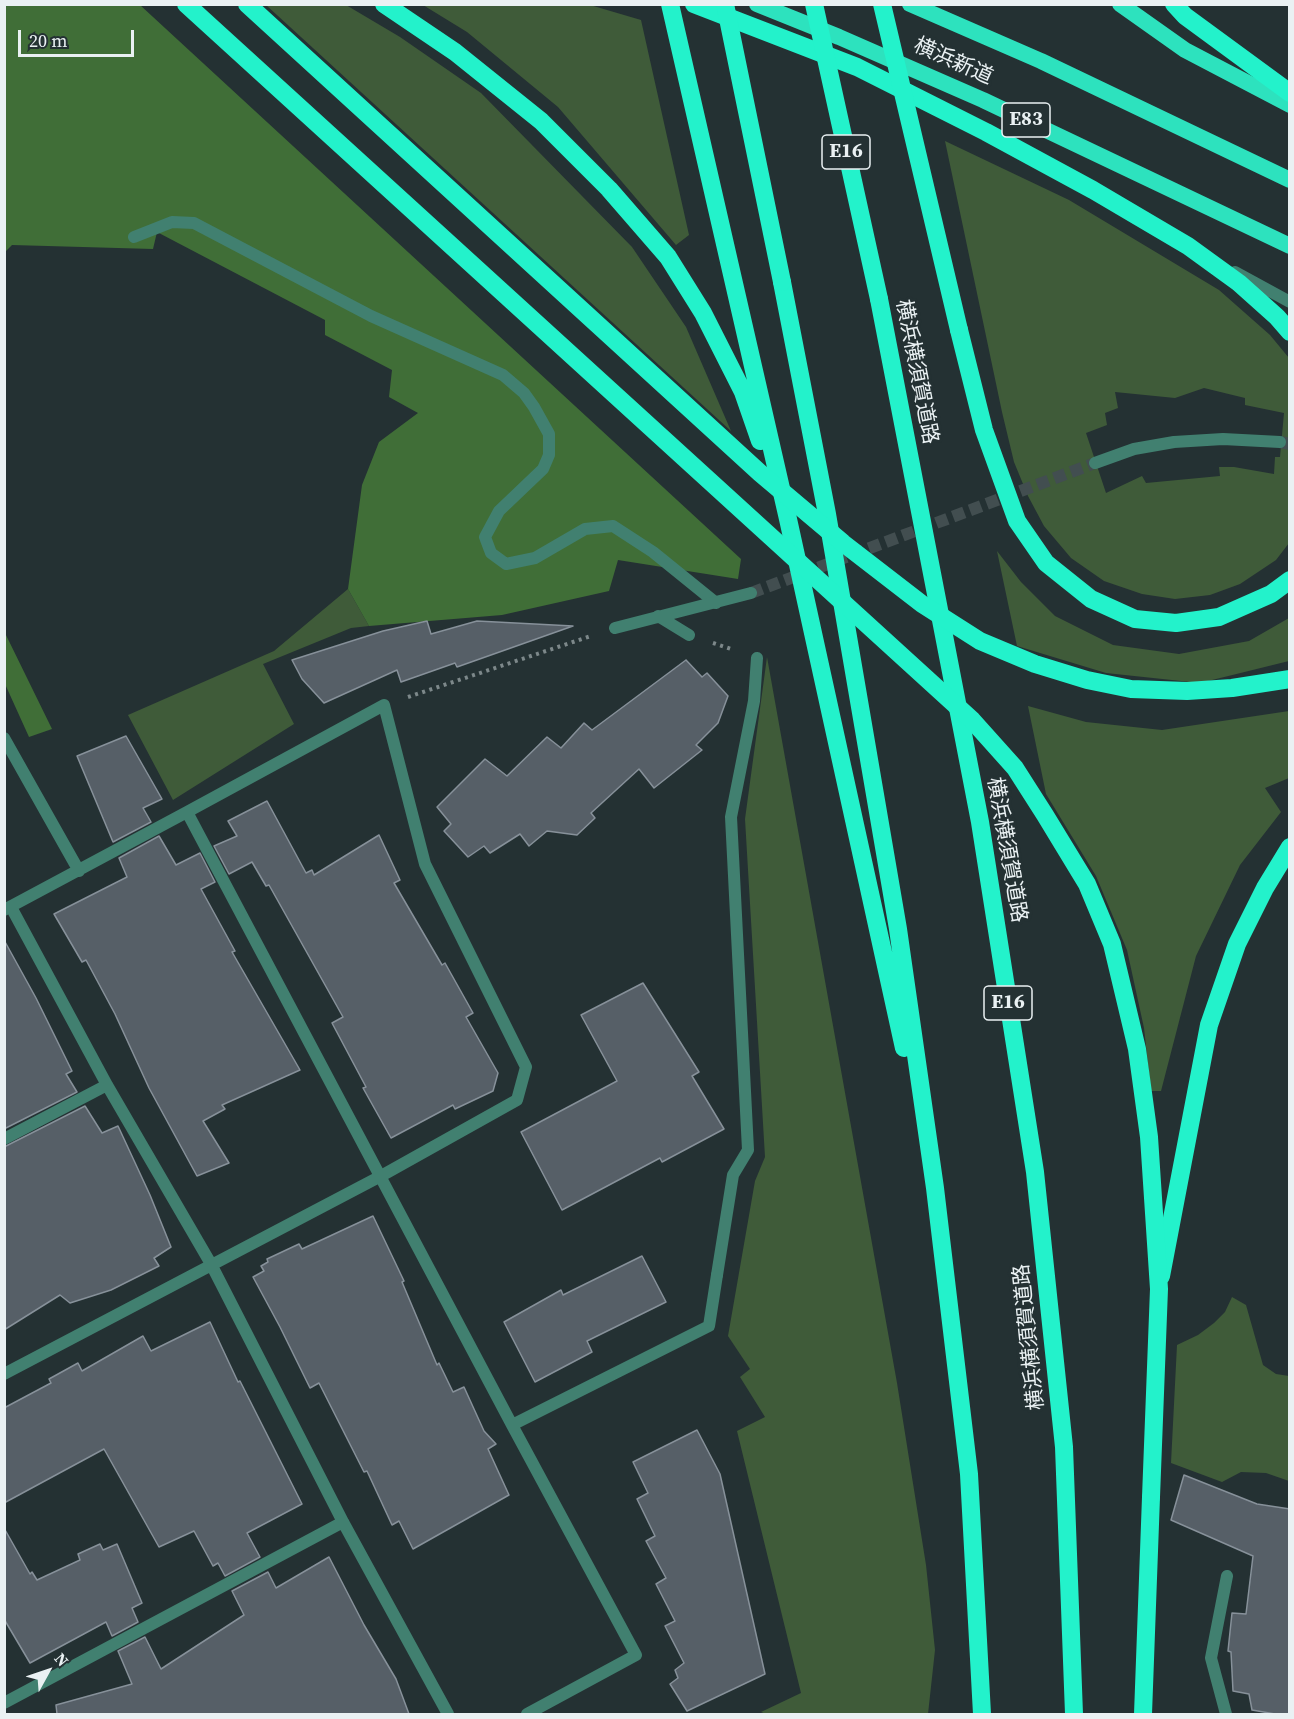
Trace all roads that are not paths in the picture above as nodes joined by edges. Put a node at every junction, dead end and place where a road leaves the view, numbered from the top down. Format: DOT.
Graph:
graph roads {
  1 [pos="186,4"];
  2 [pos="247,4"];
  3 [pos="384,4"];
  4 [pos="670,4"];
  5 [pos="694,4"];
  6 [pos="725,4"];
  7 [pos="757,4"];
  8 [pos="814,4"];
  9 [pos="882,4"];
  10 [pos="910,4"];
  11 [pos="1120,4"];
  12 [pos="1174,4"];
  13 [pos="1290,93"];
  14 [pos="1290,105"];
  15 [pos="1290,180"];
  16 [pos="134,237"];
  17 [pos="1188,246"];
  18 [pos="1290,246"];
  19 [pos="1290,302"];
  20 [pos="1290,332"];
  21 [pos="1280,442"];
  22 [pos="1095,463"];
  23 [pos="788,519"];
  24 [pos="1290,580"];
  25 [pos="751,593"];
  26 [pos="716,603"];
  27 [pos="658,616"];
  28 [pos="615,628"];
  29 [pos="689,635"];
  30 [pos="757,657"];
  31 [pos="1290,678"];
  32 [pos="4,738"];
  33 [pos="188,812"];
  34 [pos="1290,847"];
  35 [pos="79,871"];
  36 [pos="8,908"];
  37 [pos="107,1085"];
  38 [pos="4,1139"];
  39 [pos="381,1176"];
  40 [pos="935,1188"];
  41 [pos="211,1264"];
  42 [pos="1159,1289"];
  43 [pos="4,1374"];
  44 [pos="512,1425"];
  45 [pos="343,1522"];
  46 [pos="1227,1576"];
  47 [pos="4,1703"];
  48 [pos="447,1714"];
  49 [pos="527,1714"];
  50 [pos="982,1714"];
  51 [pos="1074,1714"];
  52 [pos="1143,1714"];
  53 [pos="1226,1714"];
  1 -- 42 [label="highway, bridge"];
  2 -- 31 [label="highway, bridge"];
  3 -- 23 [label="highway"];
  4 -- 23 [label="highway"];
  5 -- 17 [label="highway"];
  6 -- 40 [label="highway, bridge"];
  7 -- 18 [label="highway, 横浜新道 / E83"];
  8 -- 51 [label="highway, 横浜横須賀道路 / E16, bridge"];
  9 -- 24 [label="highway, bridge"];
  10 -- 15 [label="highway, 横浜新道"];
  11 -- 14 [label="highway"];
  12 -- 13 [label="highway"];
  16 -- 26 [label="street"];
  17 -- 19 [label="street"];
  17 -- 20 [label="highway"];
  21 -- 22 [label="street"];
  23 -- 40 [label="highway"];
  25 -- 26 [label="street"];
  26 -- 27 [label="street"];
  27 -- 28 [label="street"];
  27 -- 29 [label="street"];
  30 -- 44 [label="street"];
  32 -- 35 [label="street"];
  33 -- 35 [label="street"];
  33 -- 39 [label="street"];
  33 -- 39 [label="street"];
  34 -- 42 [label="highway, bridge"];
  35 -- 36 [label="street"];
  36 -- 37 [label="street"];
  37 -- 38 [label="street"];
  37 -- 41 [label="street"];
  39 -- 41 [label="street"];
  39 -- 44 [label="street"];
  40 -- 50 [label="highway"];
  41 -- 43 [label="street"];
  41 -- 45 [label="street"];
  42 -- 52 [label="highway, bridge"];
  44 -- 49 [label="street"];
  45 -- 47 [label="street"];
  45 -- 48 [label="street"];
  46 -- 53 [label="street"];
}
